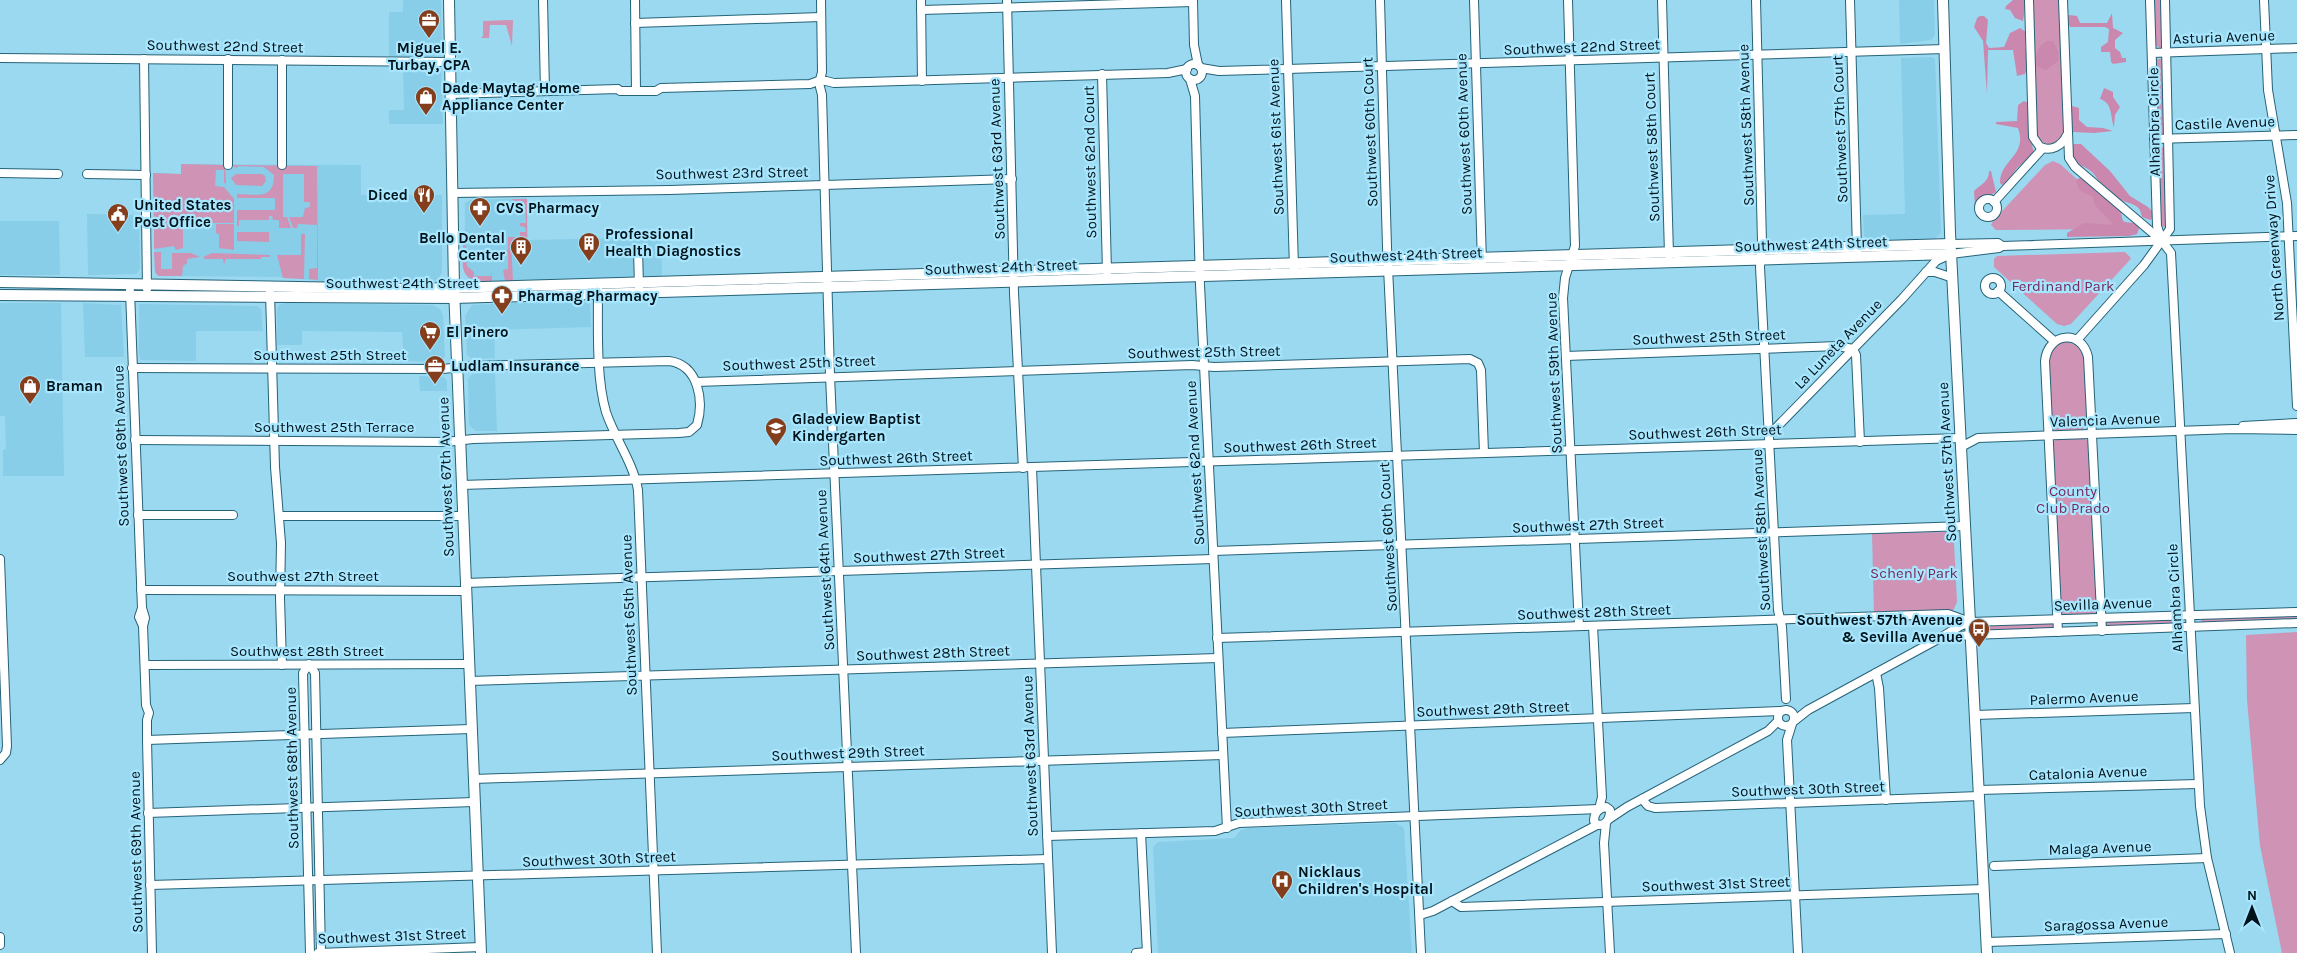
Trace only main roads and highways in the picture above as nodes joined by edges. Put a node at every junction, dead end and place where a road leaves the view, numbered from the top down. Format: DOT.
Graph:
graph roads {
  1 [pos="449,0"];
  2 [pos="1943,0"];
  3 [pos="1951,249"];
  4 [pos="1857,252"];
  5 [pos="1388,266"];
  6 [pos="1014,277"];
  7 [pos="0,282"];
  8 [pos="454,293"];
  9 [pos="361,294"];
  10 [pos="0,295"];
  11 [pos="481,950"];
  12 [pos="1987,953"];
  1 -- 8 [label="main road, Southwest 67th Avenue"];
  2 -- 3 [label="main road, Southwest 57th Avenue"];
  3 -- 4 [label="main road, Southwest 24th Street"];
  3 -- 4 [label="main road, Southwest 24th Street"];
  3 -- 12 [label="main road, Southwest 57th Avenue"];
  4 -- 5 [label="main road, Southwest 24th Street"];
  5 -- 6 [label="main road, Southwest 24th Street"];
  5 -- 6 [label="main road, Southwest 24th Street"];
  6 -- 8 [label="main road, Southwest 24th Street"];
  6 -- 8 [label="main road, Southwest 24th Street"];
  7 -- 9 [label="main road, Southwest 24th Street"];
  8 -- 9 [label="main road, Southwest 24th Street"];
  8 -- 11 [label="main road, Southwest 67th Avenue"];
  9 -- 10 [label="main road, Southwest 24th Street"];
}
